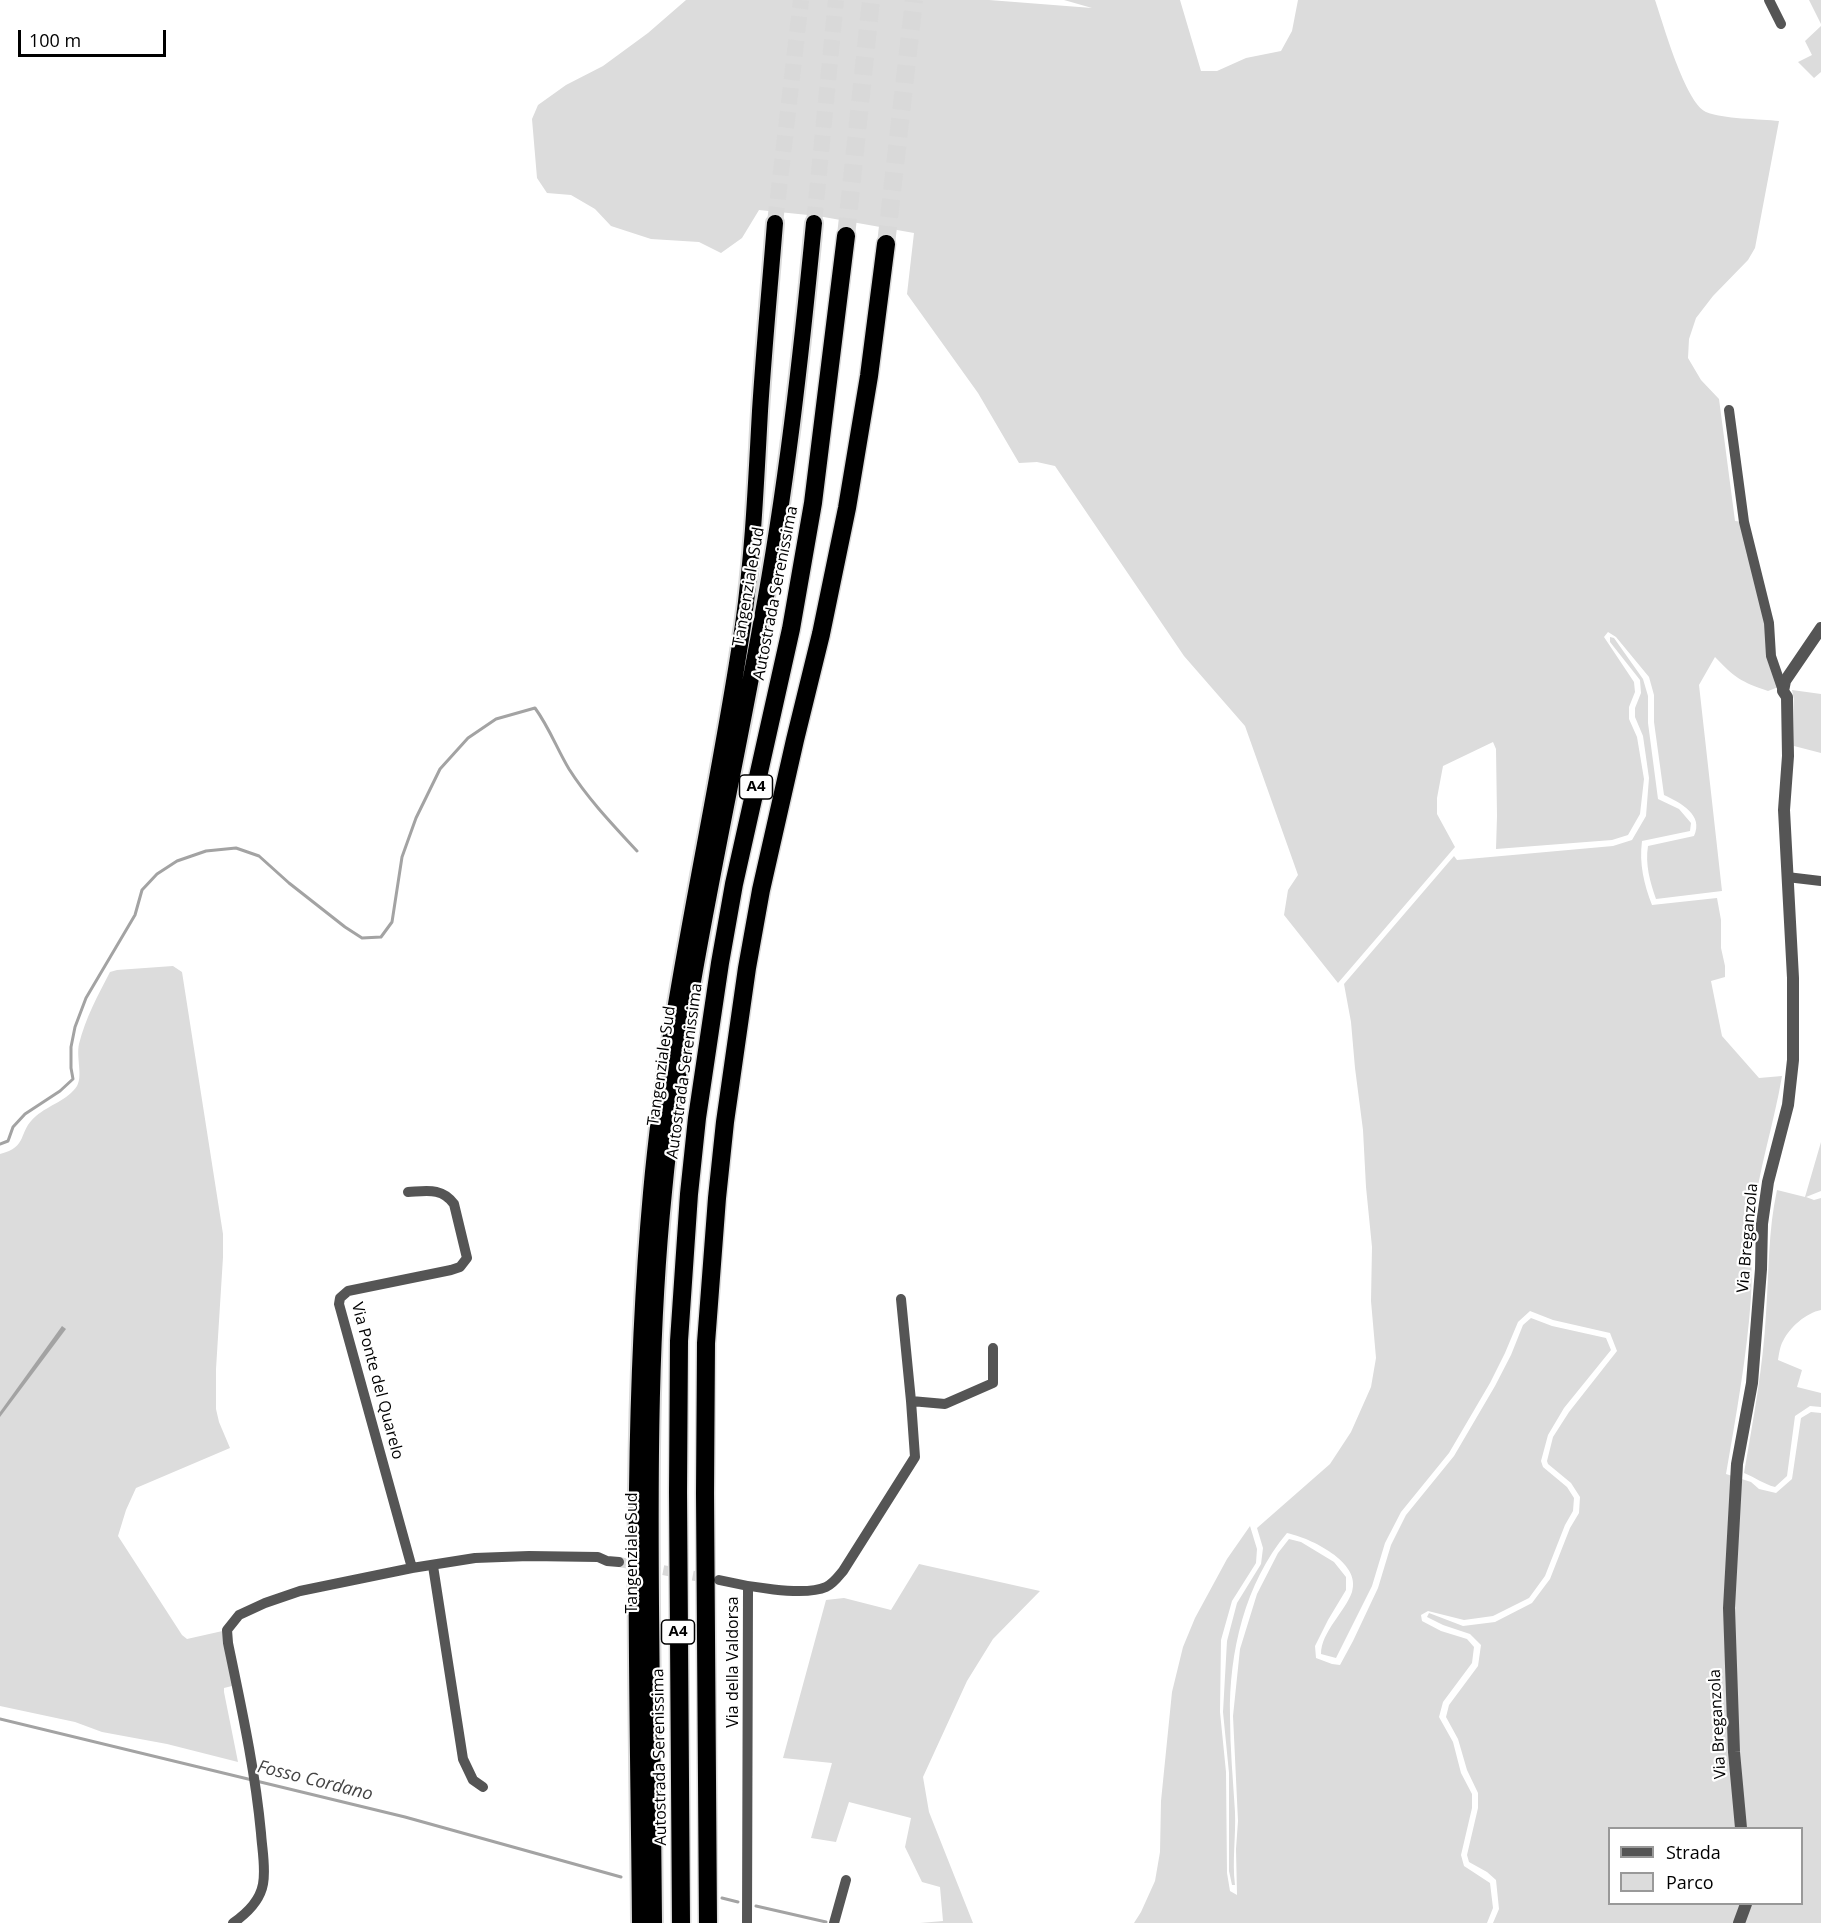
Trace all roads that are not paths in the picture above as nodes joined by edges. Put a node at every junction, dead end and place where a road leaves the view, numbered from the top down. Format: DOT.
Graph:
graph roads {
  1 [pos="1769,0"];
  2 [pos="1780,24"];
  3 [pos="776,223"];
  4 [pos="814,223"];
  5 [pos="846,236"];
  6 [pos="886,244"];
  7 [pos="1729,410"];
  8 [pos="1821,628"];
  9 [pos="1783,691"];
  10 [pos="1786,877"];
  11 [pos="1821,882"];
  12 [pos="408,1192"];
  13 [pos="901,1299"];
  14 [pos="993,1348"];
  15 [pos="911,1401"];
  16 [pos="619,1562"];
  17 [pos="434,1566"];
  18 [pos="412,1568"];
  19 [pos="719,1580"];
  20 [pos="748,1587"];
  21 [pos="483,1787"];
  22 [pos="1741,1827"];
  23 [pos="846,1880"];
  24 [pos="1746,1905"];
  25 [pos="233,1923"];
  26 [pos="640,1923"];
  27 [pos="654,1923"];
  28 [pos="681,1923"];
  29 [pos="708,1923"];
  30 [pos="748,1923"];
  31 [pos="834,1923"];
  32 [pos="1739,1923"];
  1 -- 2 [label="street"];
  3 -- 26 [label="highway, Tangenziale Sud"];
  4 -- 27 [label="highway, Tangenziale Sud"];
  5 -- 28 [label="highway, Autostrada Serenissima / A4"];
  6 -- 29 [label="highway, A4"];
  7 -- 9 [label="street"];
  8 -- 9 [label="street"];
  9 -- 10 [label="street, Via Breganzola"];
  10 -- 11 [label="street"];
  10 -- 22 [label="street, Via Breganzola"];
  12 -- 18 [label="street, Via Ponte del Quarelo"];
  13 -- 15 [label="street, Via della Valdorsa"];
  14 -- 15 [label="street"];
  15 -- 20 [label="street, Via della Valdorsa"];
  16 -- 17 [label="street"];
  17 -- 18 [label="street"];
  17 -- 21 [label="street"];
  18 -- 25 [label="street"];
  19 -- 20 [label="street"];
  20 -- 30 [label="street, Via della Valdorsa"];
  23 -- 31 [label="street"];
  24 -- 32 [label="street"];
}
